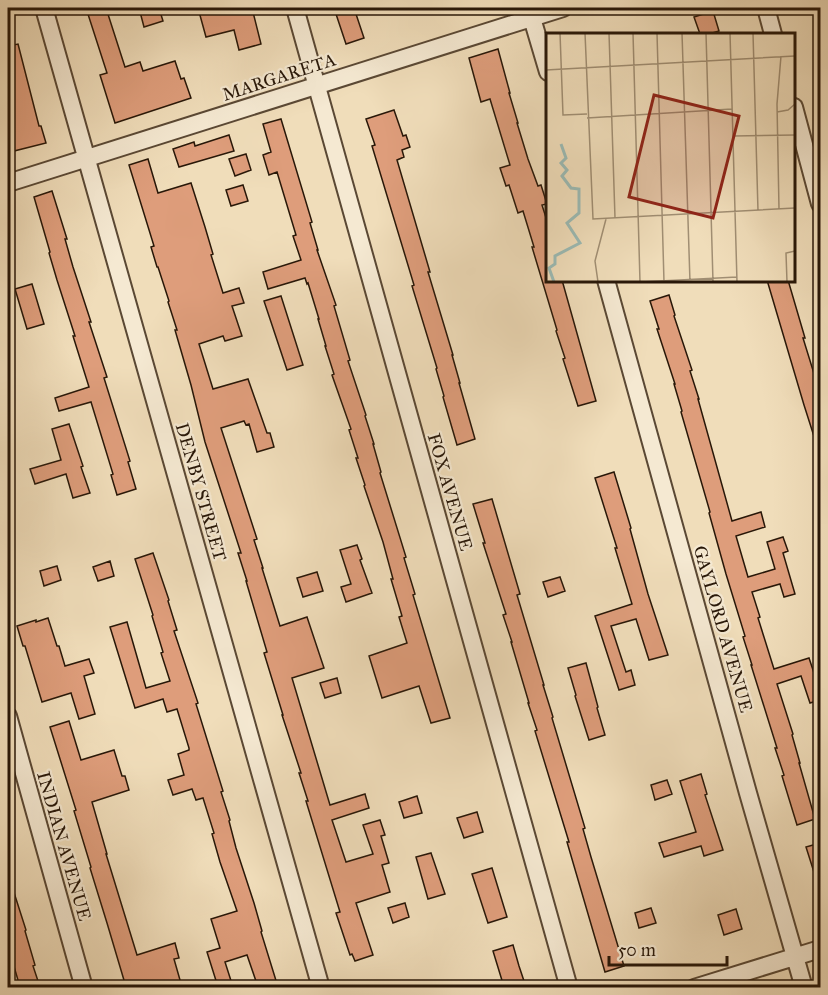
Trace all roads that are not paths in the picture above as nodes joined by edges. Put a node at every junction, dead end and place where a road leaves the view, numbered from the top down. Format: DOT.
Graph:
graph roads {
  1 [pos="44,8"];
  2 [pos="295,8"];
  3 [pos="563,8"];
  4 [pos="766,8"];
  5 [pos="531,12"];
  6 [pos="773,33"];
  7 [pos="546,65"];
  8 [pos="316,85"];
  9 [pos="795,111"];
  10 [pos="87,158"];
  11 [pos="8,183"];
  12 [pos="820,200"];
  13 [pos="607,282"];
  14 [pos="8,716"];
  15 [pos="820,949"];
  16 [pos="795,956"];
  17 [pos="84,987"];
  18 [pos="321,987"];
  19 [pos="569,987"];
  20 [pos="694,987"];
  21 [pos="804,987"];
  1 -- 10 [label="street, DENBY STREET"];
  2 -- 8 [label="street, FOX AVENUE"];
  3 -- 5 [label="street, MARGARETA"];
  4 -- 6 [label="street"];
  5 -- 7 [label="street"];
  5 -- 8 [label="street, MARGARETA"];
  8 -- 10 [label="street, MARGARETA"];
  8 -- 19 [label="street, FOX AVENUE"];
  9 -- 12 [label="street"];
  10 -- 11 [label="street, MARGARETA"];
  10 -- 18 [label="street, DENBY STREET"];
  13 -- 16 [label="street, GAYLORD AVENUE"];
  14 -- 17 [label="street, INDIAN AVENUE"];
  15 -- 16 [label="street"];
  16 -- 20 [label="street"];
  16 -- 21 [label="street, GAYLORD AVENUE"];
}
